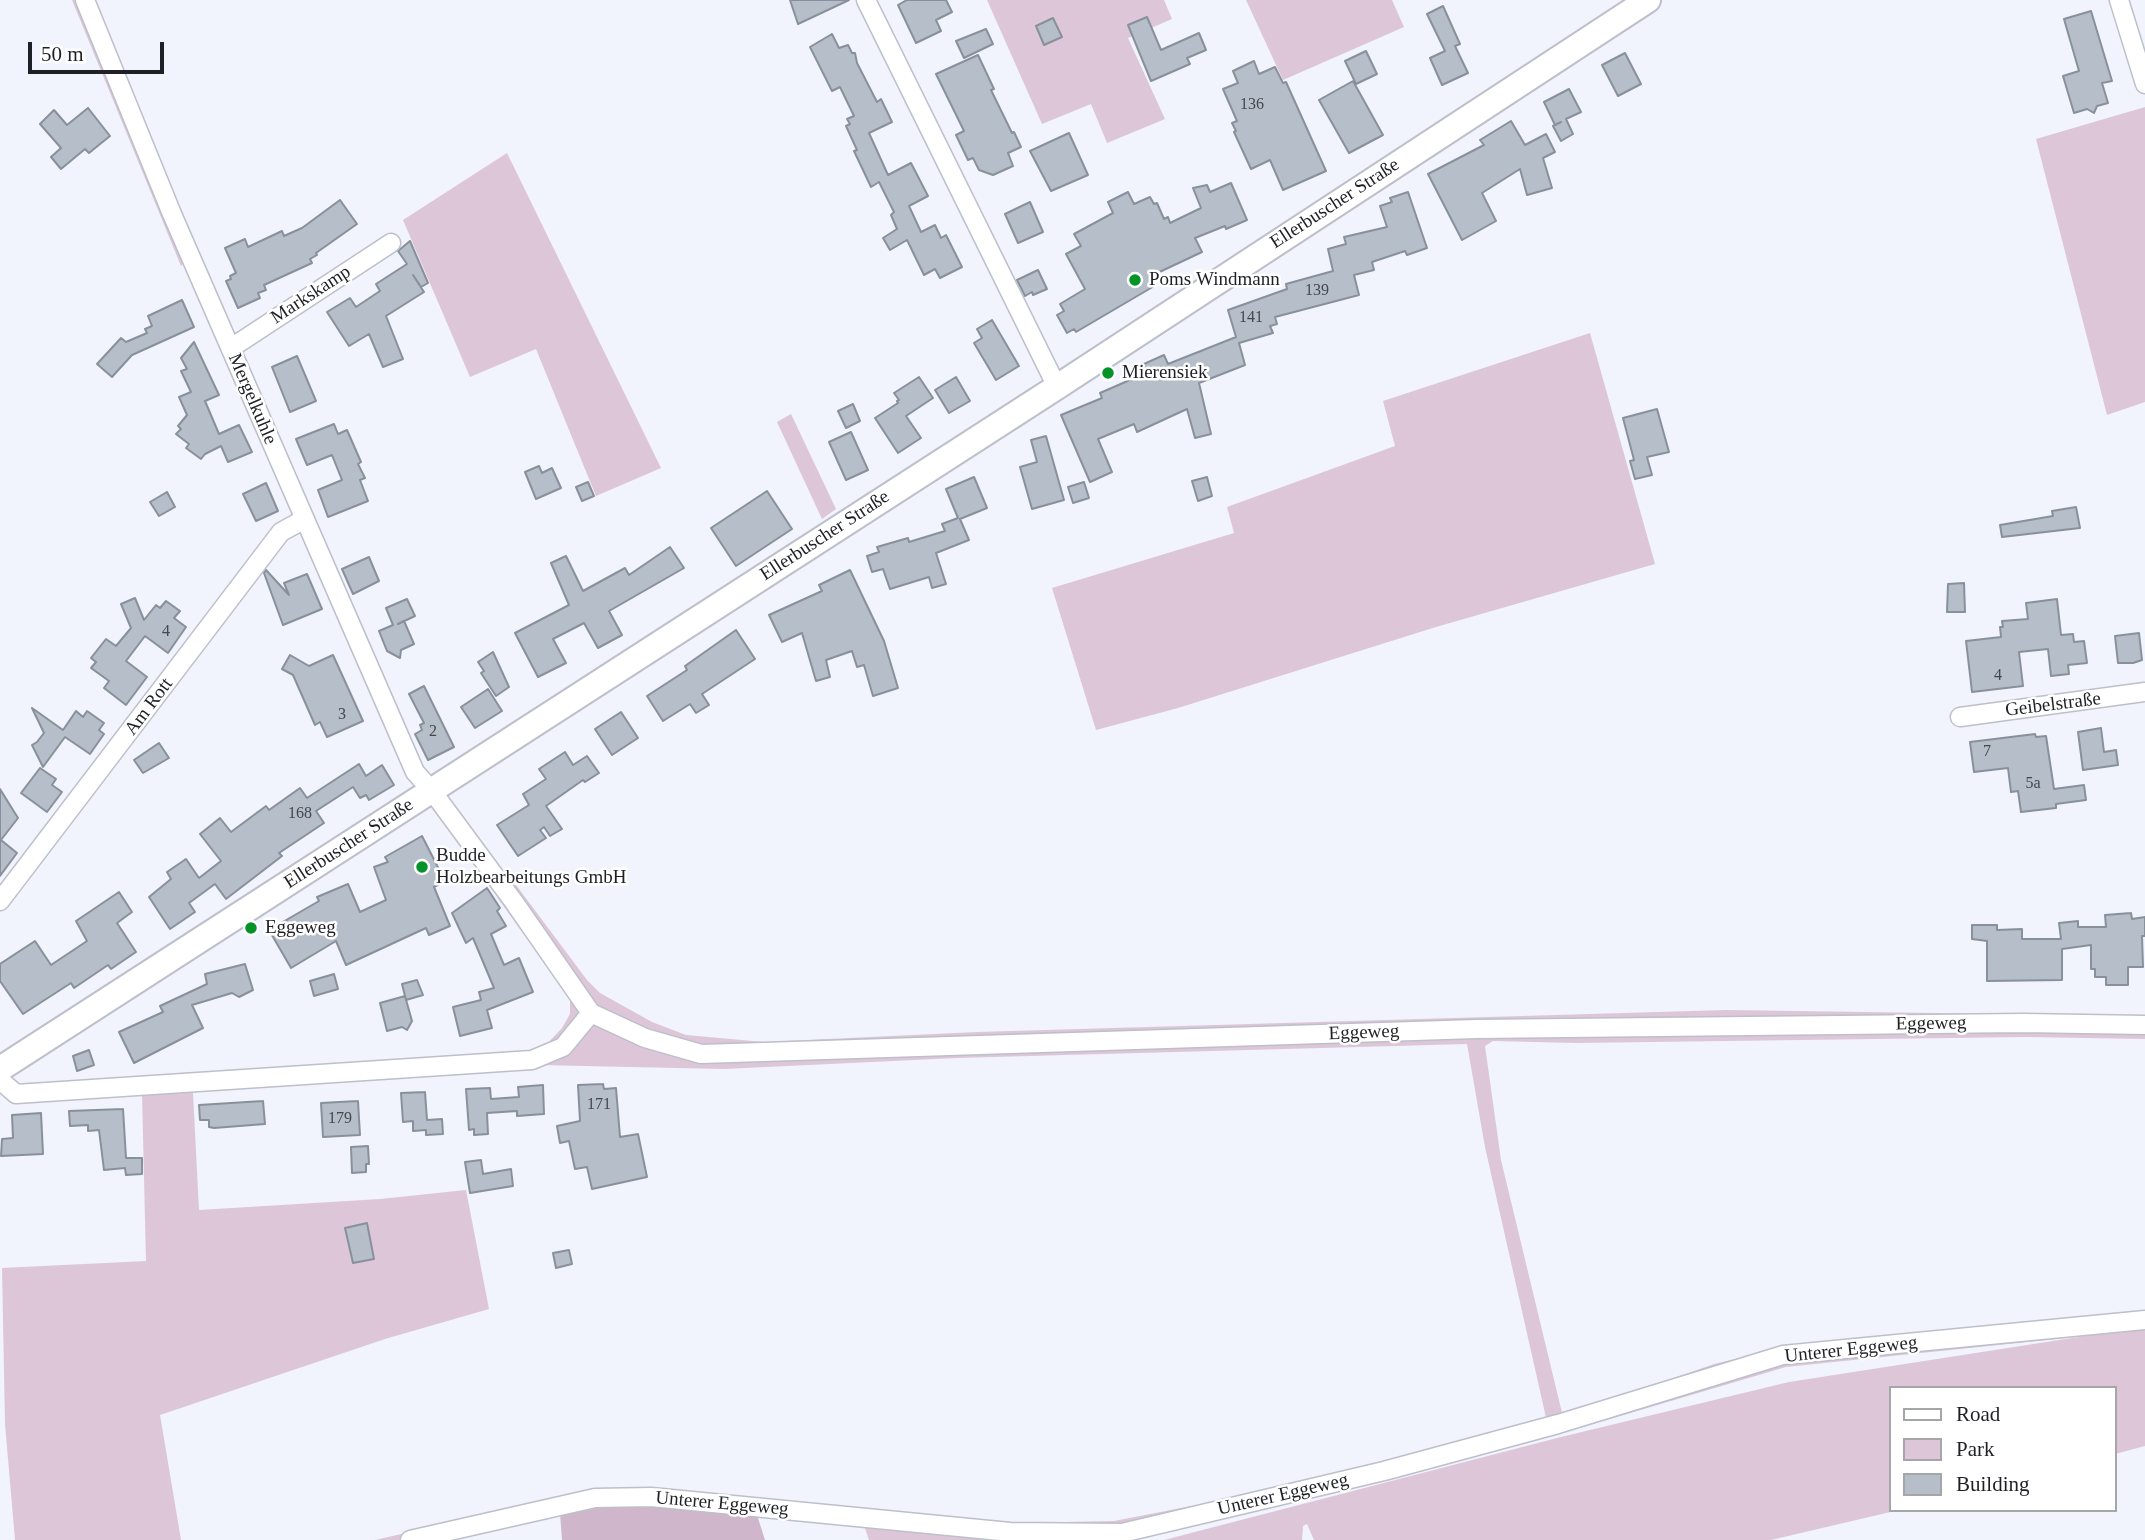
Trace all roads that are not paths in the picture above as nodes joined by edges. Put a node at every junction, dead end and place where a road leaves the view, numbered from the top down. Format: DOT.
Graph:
graph roads {
  1 [pos="85,0"];
  2 [pos="866,0"];
  3 [pos="1648,0"];
  4 [pos="2119,0"];
  5 [pos="2145,84"];
  6 [pos="391,243"];
  7 [pos="230,348"];
  8 [pos="1057,387"];
  9 [pos="303,520"];
  10 [pos="2145,692"];
  11 [pos="1960,717"];
  12 [pos="432,791"];
  13 [pos="0,901"];
  14 [pos="591,1013"];
  15 [pos="2145,1025"];
  16 [pos="0,1069"];
  17 [pos="0,1080"];
  18 [pos="2145,1320"];
  19 [pos="1123,1536"];
  20 [pos="410,1540"];
  1 -- 7 [label="street, Mergelkuhle"];
  2 -- 8 [label="street"];
  3 -- 8 [label="main road, Ellerbuscher Straße"];
  4 -- 5 [label="street"];
  6 -- 7 [label="street, Markskamp"];
  7 -- 9 [label="street, Mergelkuhle"];
  8 -- 12 [label="main road, Ellerbuscher Straße"];
  9 -- 12 [label="street, Mergelkuhle"];
  9 -- 13 [label="street, Am Rott"];
  10 -- 11 [label="street, Geibelstraße"];
  12 -- 14 [label="street"];
  12 -- 16 [label="main road, Ellerbuscher Straße"];
  14 -- 15 [label="street, Eggeweg"];
  14 -- 17 [label="street"];
  18 -- 19 [label="street, Unterer Eggeweg"];
  19 -- 20 [label="street, Unterer Eggeweg"];
}
